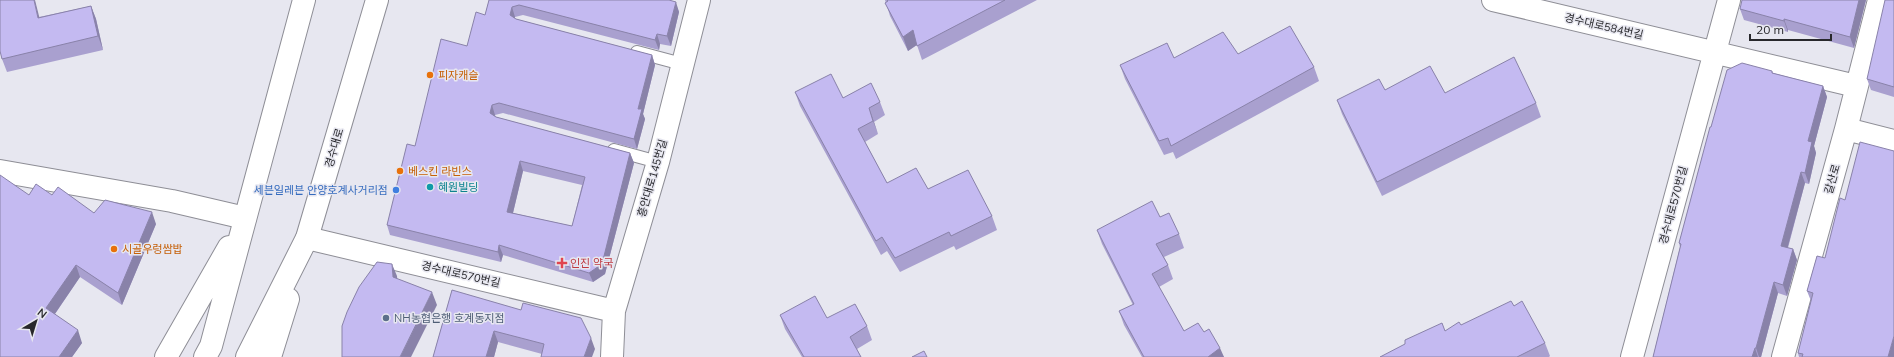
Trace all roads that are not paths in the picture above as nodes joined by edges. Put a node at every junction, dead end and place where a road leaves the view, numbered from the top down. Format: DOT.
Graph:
graph roads {
  1 [pos="304,0"];
  2 [pos="377,0"];
  3 [pos="698,0"];
  4 [pos="1493,0"];
  5 [pos="1729,0"];
  6 [pos="1879,0"];
  7 [pos="629,50"];
  8 [pos="1714,52"];
  9 [pos="682,64"];
  10 [pos="1856,86"];
  11 [pos="1846,129"];
  12 [pos="1894,141"];
  13 [pos="606,148"];
  14 [pos="658,162"];
  15 [pos="0,171"];
  16 [pos="245,218"];
  17 [pos="307,238"];
  18 [pos="614,311"];
  19 [pos="166,357"];
  20 [pos="205,357"];
  21 [pos="247,357"];
  22 [pos="270,357"];
  23 [pos="596,357"];
  24 [pos="612,357"];
  25 [pos="1632,357"];
  26 [pos="1783,357"];
  1 -- 16 [label="street"];
  2 -- 17 [label="street, 경수대로"];
  3 -- 9 [label="street, 흥안대로145번길"];
  4 -- 8 [label="street, 경수대로584번길"];
  5 -- 8 [label="street, 경수대로570번길"];
  6 -- 10 [label="street, 갈산로"];
  7 -- 9 [label="lane"];
  8 -- 10 [label="street, 경수대로584번길"];
  8 -- 25 [label="street, 경수대로570번길"];
  9 -- 14 [label="street, 흥안대로145번길"];
  10 -- 11 [label="street, 갈산로"];
  11 -- 12 [label="street"];
  11 -- 26 [label="street, 갈산로"];
  13 -- 14 [label="lane"];
  14 -- 18 [label="street, 흥안대로145번길"];
  15 -- 16 [label="street"];
  16 -- 19 [label="street"];
  16 -- 20 [label="street"];
  17 -- 18 [label="street, 경수대로570번길"];
  17 -- 21 [label="street, 경수대로"];
  17 -- 22 [label="street"];
  18 -- 23 [label="street"];
  18 -- 24 [label="street, 흥안대로145번길"];
}
